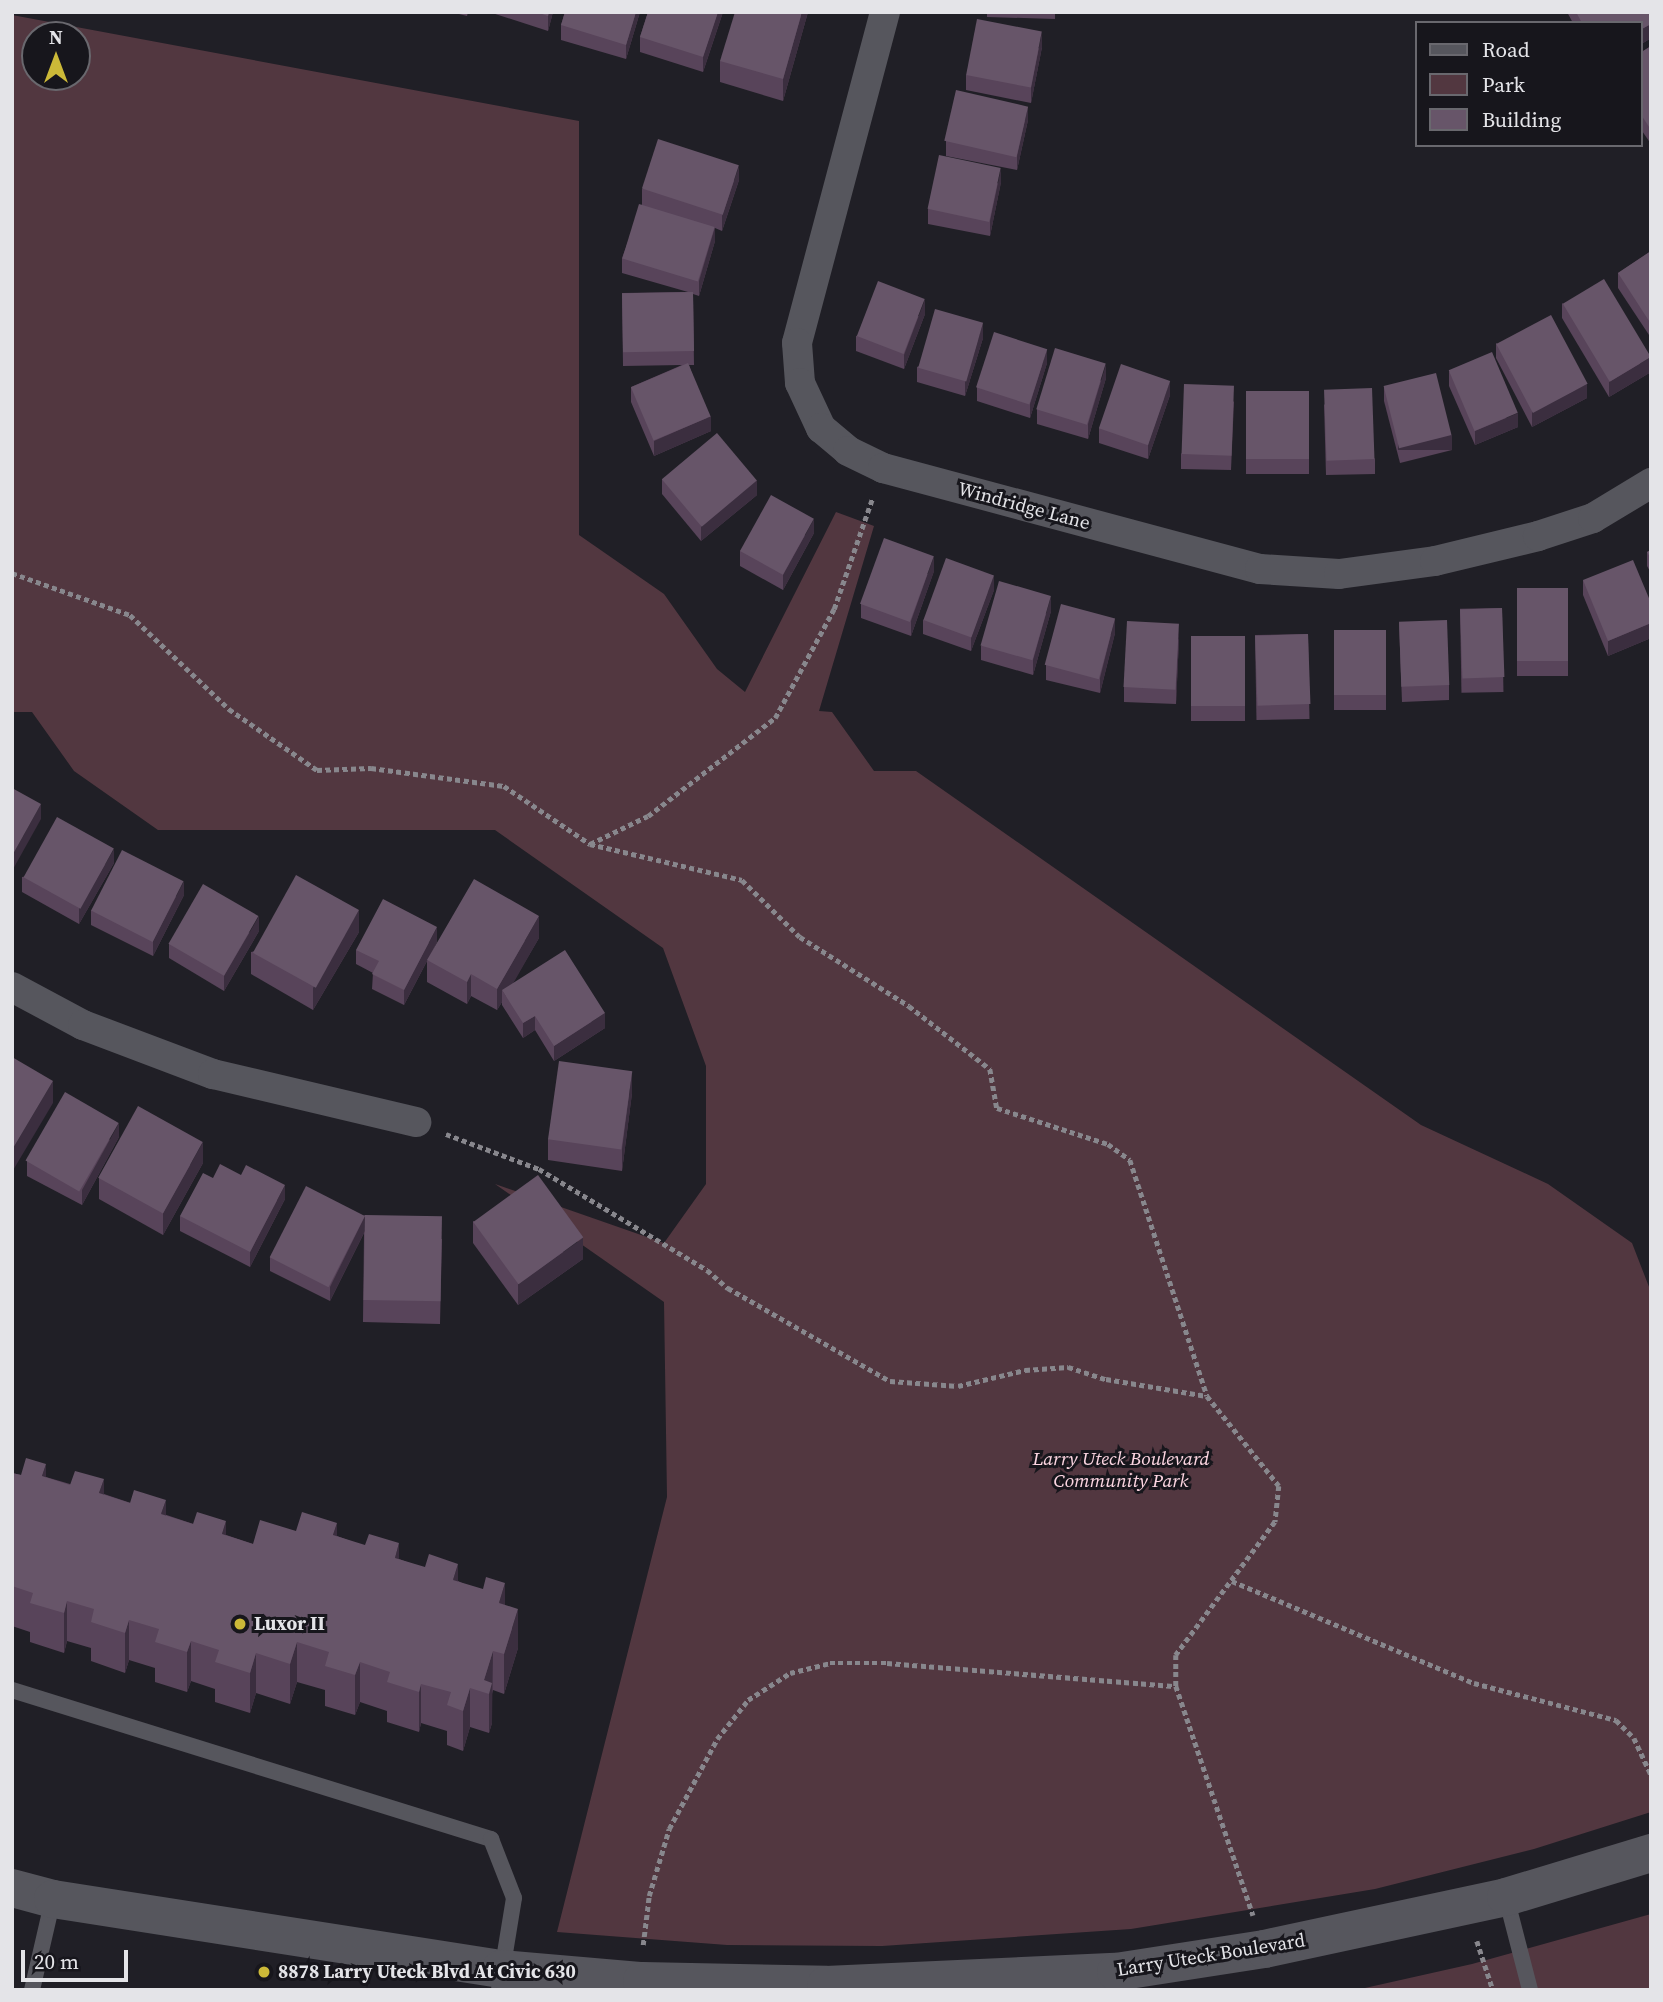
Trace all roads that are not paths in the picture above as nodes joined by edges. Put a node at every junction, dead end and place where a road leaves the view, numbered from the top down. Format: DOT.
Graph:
graph roads {
  1 [pos="885,12"];
  2 [pos="1651,483"];
  3 [pos="12,987"];
  4 [pos="416,1122"];
  5 [pos="12,1690"];
  6 [pos="1651,1853"];
  7 [pos="12,1888"];
  8 [pos="1506,1898"];
  9 [pos="53,1899"];
  10 [pos="500,1979"];
  11 [pos="32,1990"];
  12 [pos="1530,1990"];
  1 -- 2 [label="street, Windridge Lane"];
  3 -- 4 [label="street"];
  5 -- 10 [label="lane"];
  6 -- 8 [label="main road, Larry Uteck Boulevard"];
  7 -- 9 [label="main road, Larry Uteck Boulevard"];
  8 -- 10 [label="main road, Larry Uteck Boulevard"];
  8 -- 12 [label="lane"];
  9 -- 10 [label="main road, Larry Uteck Boulevard"];
  9 -- 11 [label="lane"];
}
